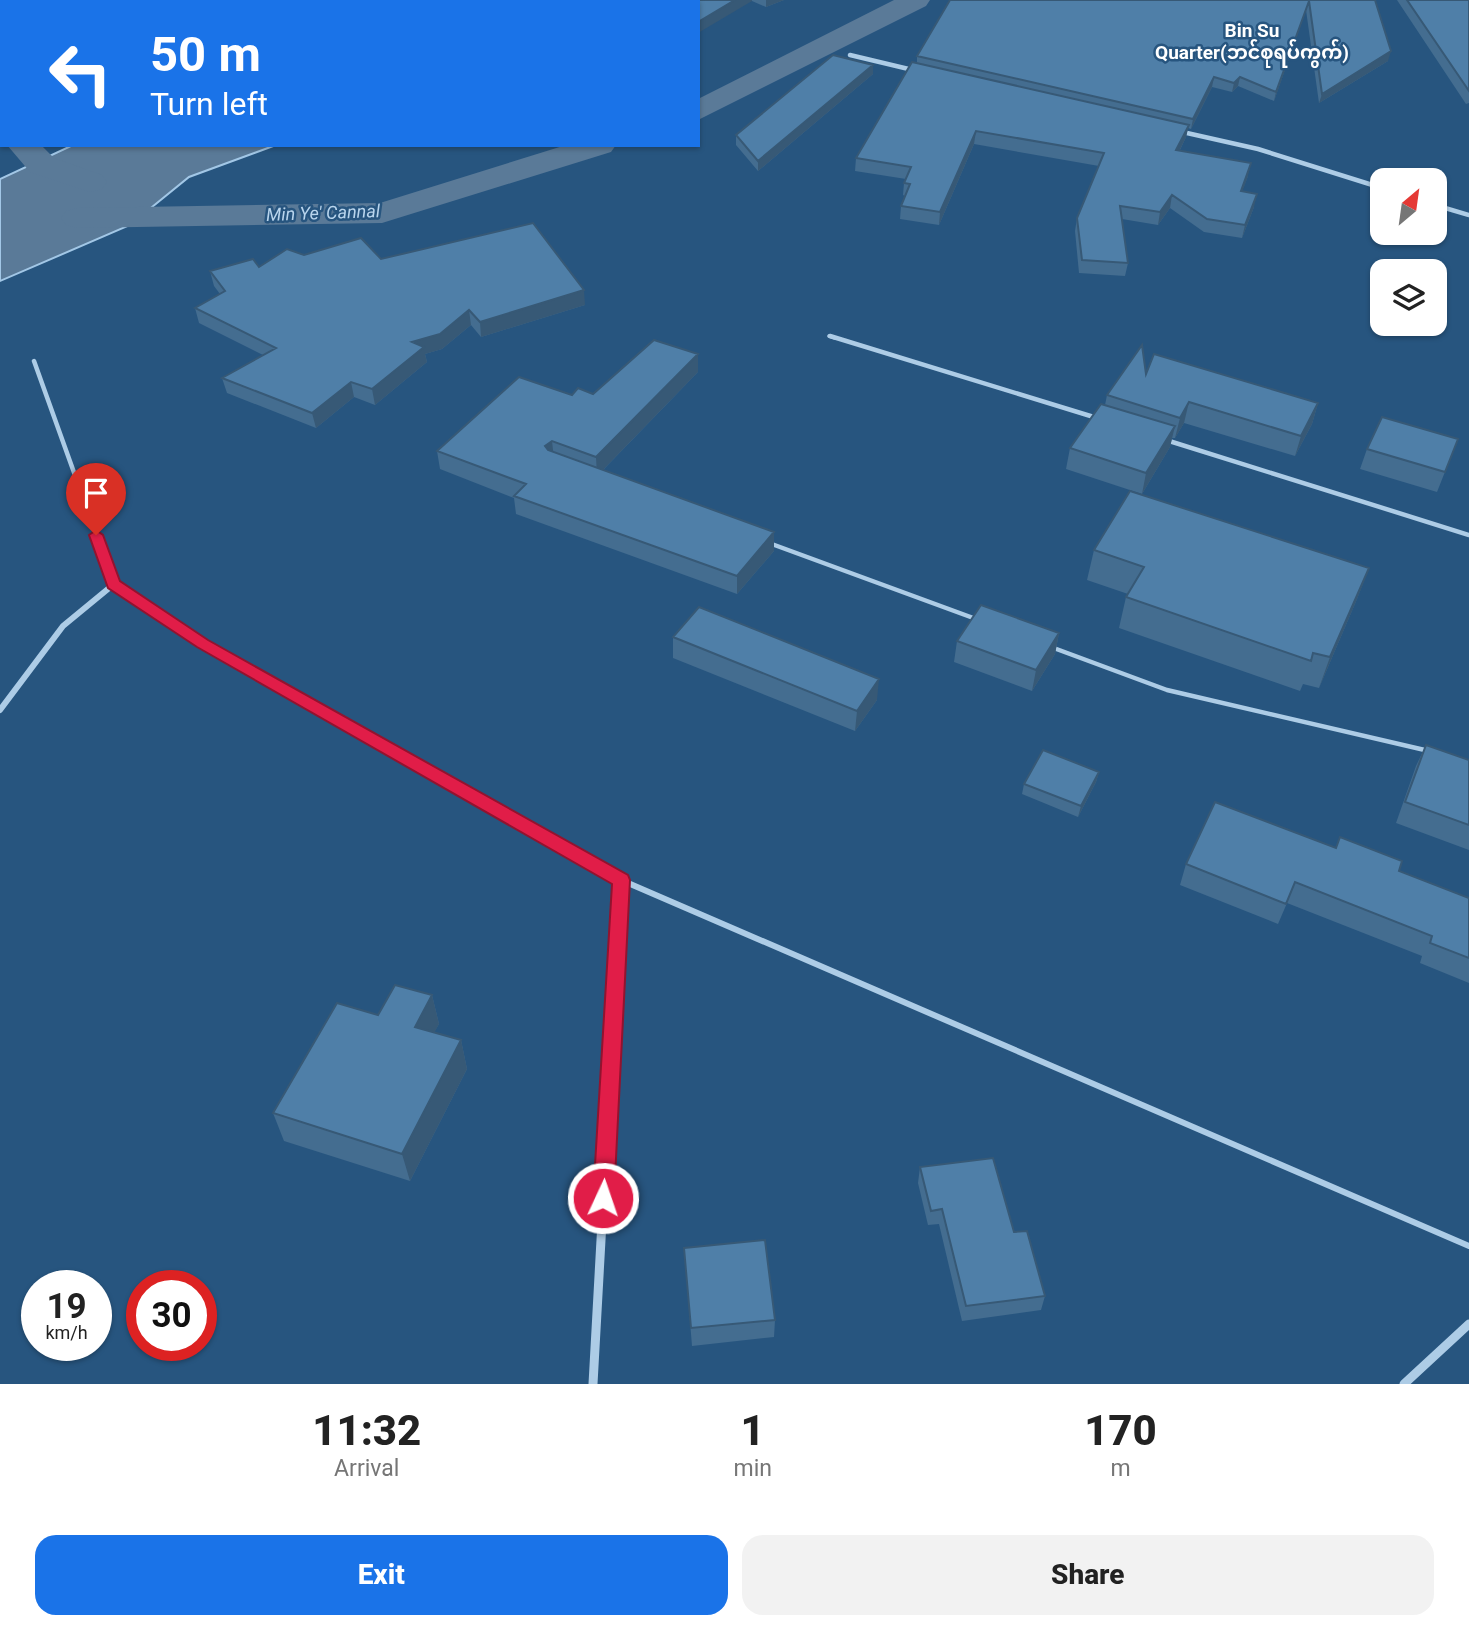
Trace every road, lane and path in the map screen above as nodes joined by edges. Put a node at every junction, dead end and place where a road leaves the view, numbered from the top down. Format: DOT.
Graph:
graph roads {
  1 [pos="850,55"];
  2 [pos="929,74"];
  3 [pos="1165,128"];
  4 [pos="1370,184"];
  5 [pos="1447,209"];
  6 [pos="1469,215"];
  7 [pos="829,336"];
  8 [pos="34,361"];
  9 [pos="1105,421"];
  10 [pos="1158,437"];
  11 [pos="1469,535"];
  12 [pos="762,541"];
  13 [pos="114,584"];
  14 [pos="984,622"];
  15 [pos="1049,646"];
  16 [pos="0,710"];
  17 [pos="1443,754"];
  18 [pos="621,880"];
  19 [pos="1469,1246"];
  20 [pos="1469,1324"];
  21 [pos="593,1384"];
  22 [pos="1404,1384"];
  1 -- 2 [label="street"];
  3 -- 4 [label="street"];
  5 -- 6 [label="street"];
  7 -- 9 [label="lane"];
  8 -- 13 [label="lane"];
  10 -- 11 [label="lane"];
  12 -- 14 [label="lane"];
  13 -- 16 [label="street"];
  13 -- 18 [label="lane"];
  15 -- 17 [label="lane"];
  18 -- 19 [label="lane"];
  18 -- 21 [label="street"];
  20 -- 22 [label="street"];
}
